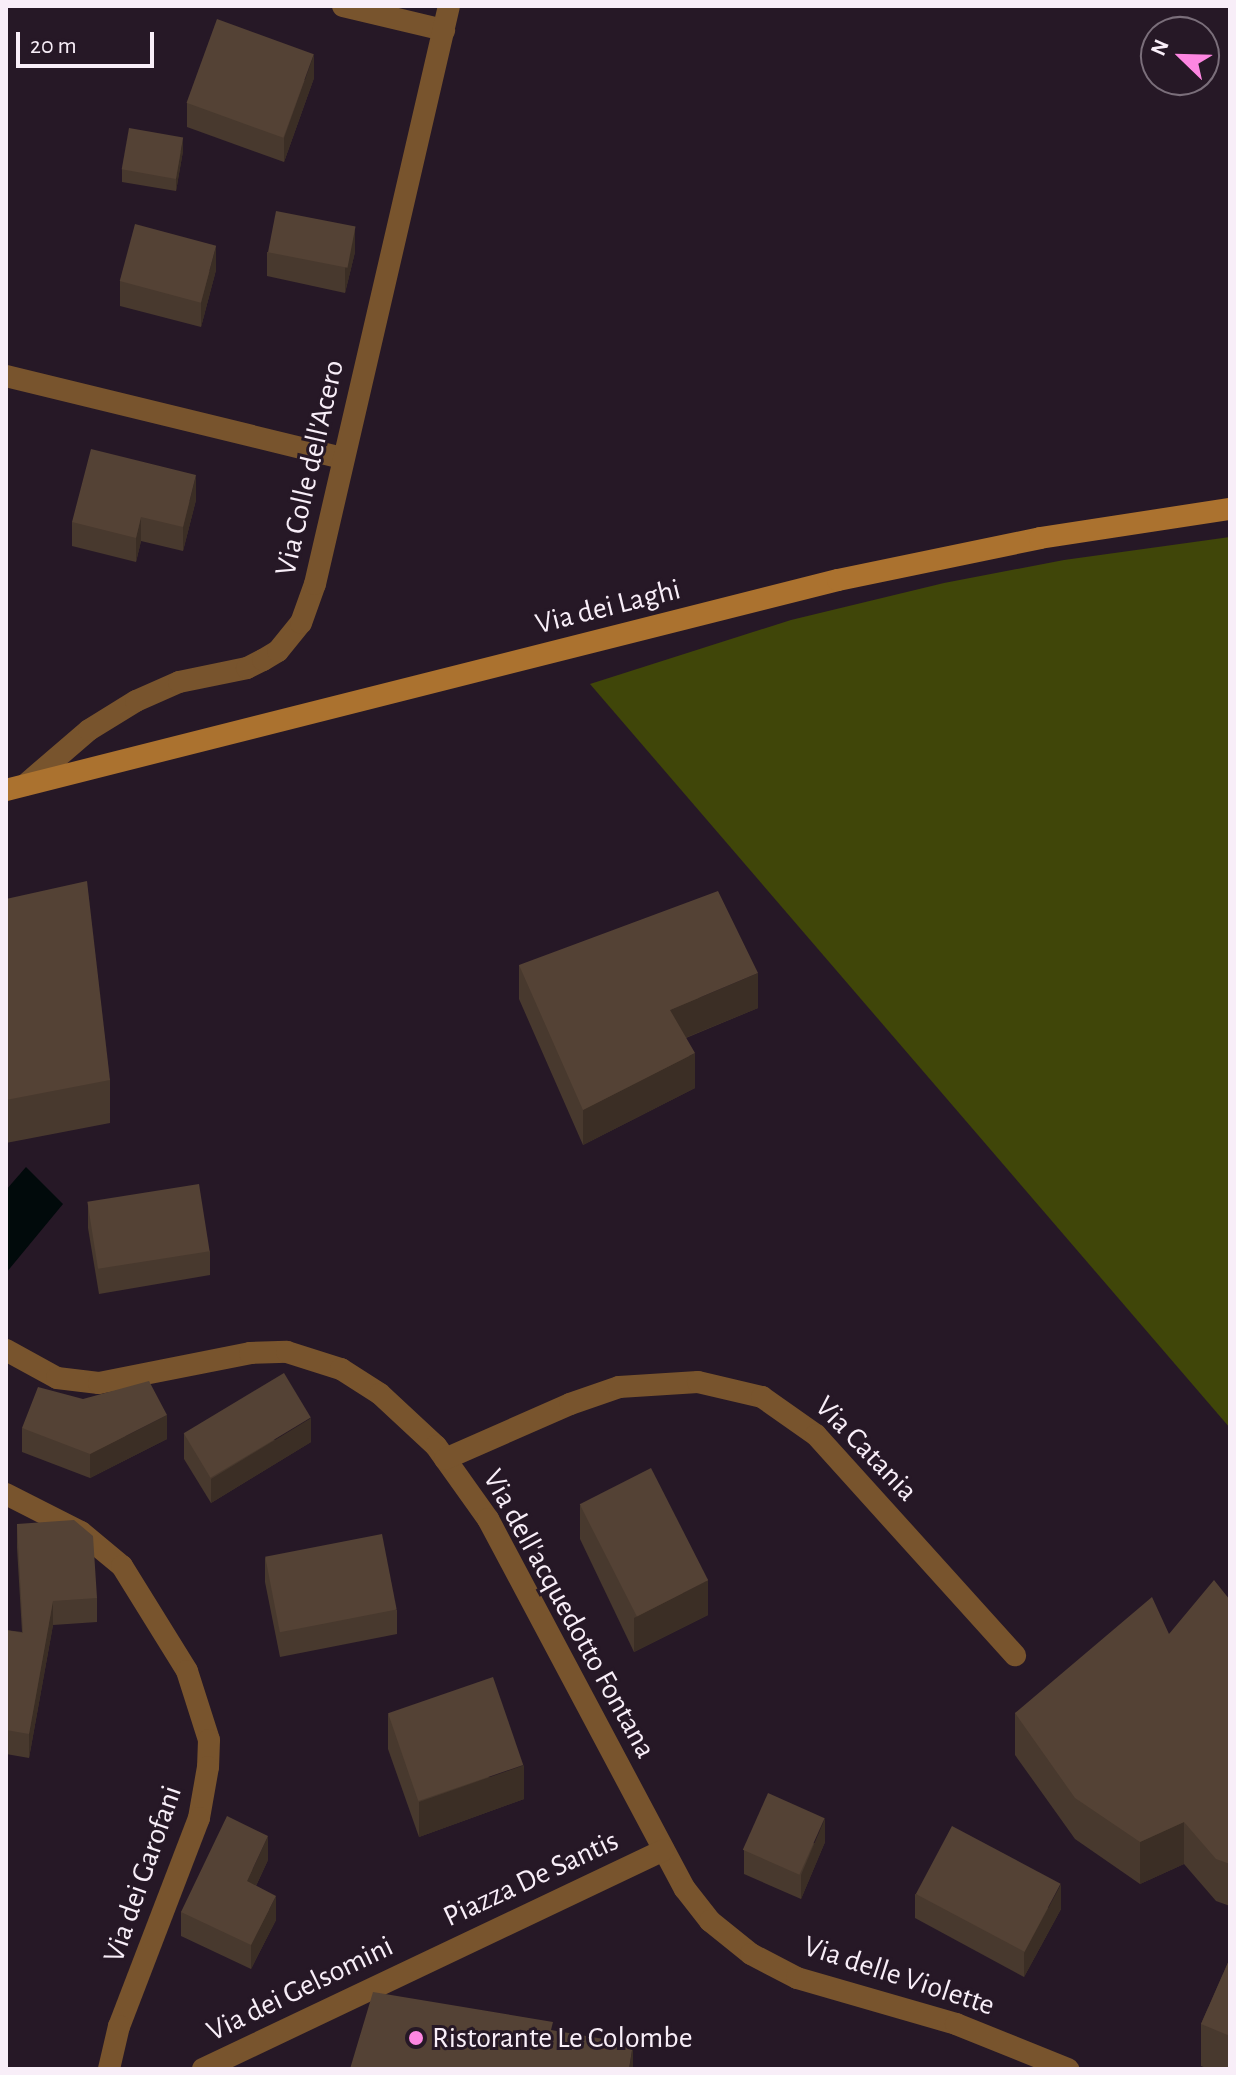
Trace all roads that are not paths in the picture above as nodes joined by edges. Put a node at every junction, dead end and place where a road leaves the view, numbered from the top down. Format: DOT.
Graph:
graph roads {
  1 [pos="343,6"];
  2 [pos="449,6"];
  3 [pos="444,30"];
  4 [pos="6,376"];
  5 [pos="342,458"];
  6 [pos="1230,509"];
  7 [pos="15,787"];
  8 [pos="6,1350"];
  9 [pos="445,1459"];
  10 [pos="6,1494"];
  11 [pos="1015,1655"];
  12 [pos="664,1850"];
  13 [pos="423,1963"];
  14 [pos="109,2069"];
  15 [pos="203,2069"];
  16 [pos="1068,2069"];
  1 -- 3 [label="street"];
  2 -- 3 [label="street, Via Colle dell'Acero"];
  3 -- 5 [label="street, Via Colle dell'Acero"];
  4 -- 5 [label="street"];
  5 -- 7 [label="street, Via Colle dell'Acero"];
  6 -- 7 [label="main road, Via dei Laghi"];
  8 -- 9 [label="street, Via dell'acquedotto Fontana"];
  9 -- 11 [label="street, Via Catania"];
  9 -- 12 [label="street, Via dell'acquedotto Fontana"];
  10 -- 14 [label="street, Via dei Garofani"];
  12 -- 13 [label="street, Piazza De Santis"];
  12 -- 16 [label="street, Via delle Violette"];
  13 -- 15 [label="street, Via dei Gelsomini"];
}
